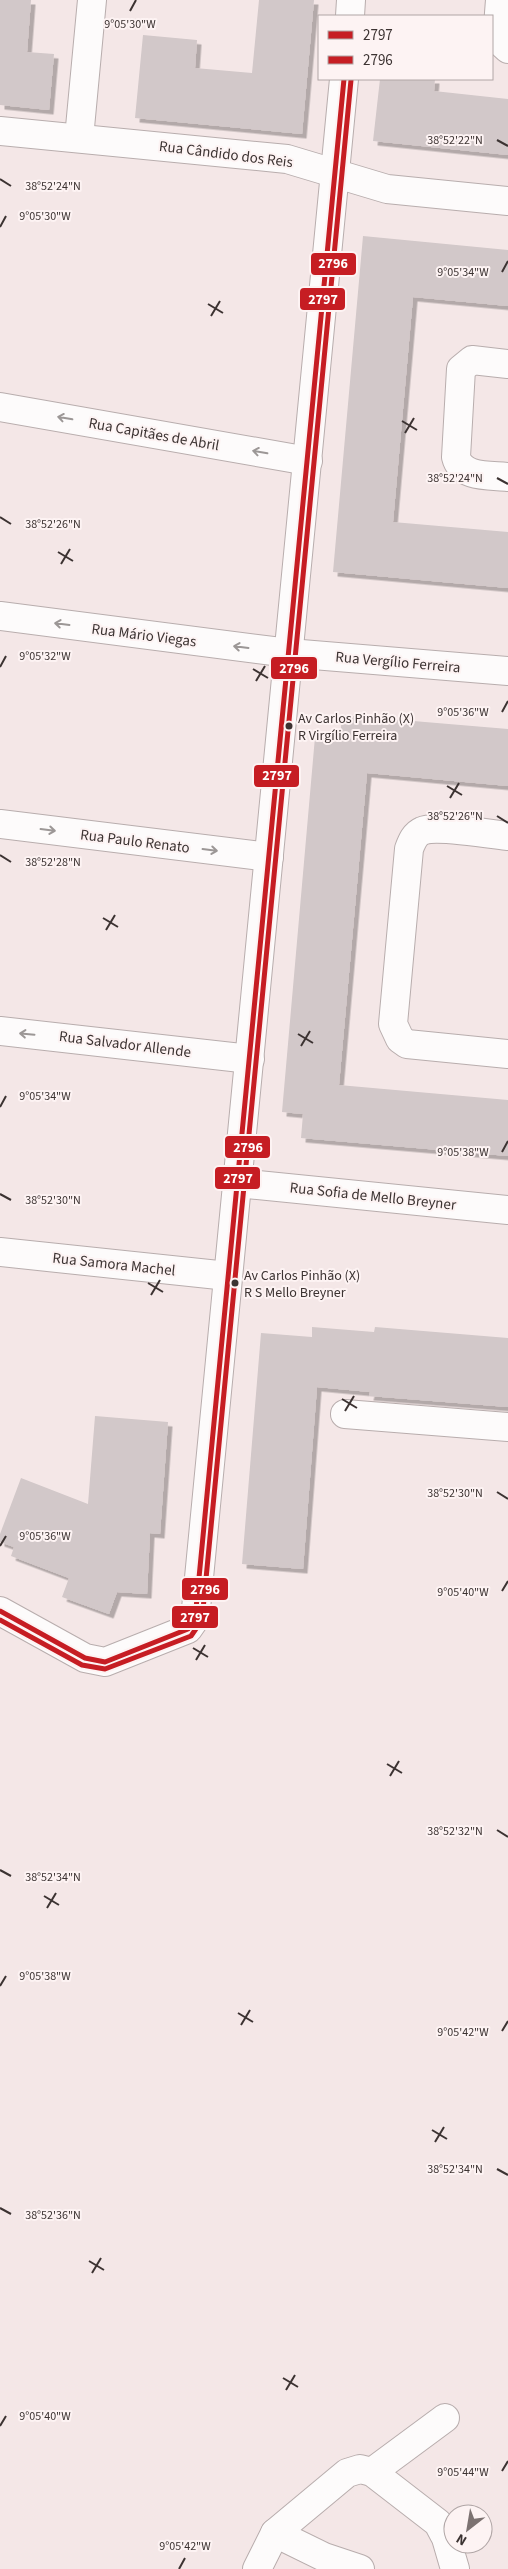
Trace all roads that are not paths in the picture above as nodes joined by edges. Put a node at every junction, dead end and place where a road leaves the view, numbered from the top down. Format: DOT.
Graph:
graph roads {
  1 [pos="92,0"];
  2 [pos="351,0"];
  3 [pos="500,0"];
  4 [pos="350,15"];
  5 [pos="508,49"];
  6 [pos="344,80"];
  7 [pos="0,131"];
  8 [pos="79,138"];
  9 [pos="335,173"];
  10 [pos="508,201"];
  11 [pos="508,364"];
  12 [pos="0,407"];
  13 [pos="308,461"];
  14 [pos="508,477"];
  15 [pos="0,616"];
  16 [pos="289,653"];
  17 [pos="508,671"];
  18 [pos="0,824"];
  19 [pos="508,836"];
  20 [pos="269,857"];
  21 [pos="0,1031"];
  22 [pos="508,1054"];
  23 [pos="250,1059"];
  24 [pos="237,1183"];
  25 [pos="508,1210"];
  26 [pos="0,1252"];
  27 [pos="228,1276"];
  28 [pos="345,1414"];
  29 [pos="508,1427"];
  30 [pos="0,1611"];
  31 [pos="445,2418"];
  32 [pos="372,2472"];
  33 [pos="275,2533"];
  34 [pos="257,2569"];
  35 [pos="360,2569"];
  36 [pos="455,2569"];
  1 -- 8 [label="street"];
  2 -- 4 [label="street"];
  3 -- 5 [label="street"];
  6 -- 9 [label="street"];
  7 -- 8 [label="street, Rua Cândido dos Reis"];
  8 -- 9 [label="street, Rua Cândido dos Reis"];
  9 -- 10 [label="street, Rua Cândido dos Reis"];
  9 -- 13 [label="street"];
  11 -- 14 [label="street"];
  13 -- 12 [label="street, Rua Capitães de Abril, one-way"];
  13 -- 16 [label="street"];
  16 -- 15 [label="street, Rua Mário Viegas, one-way"];
  16 -- 17 [label="street, Rua Vergílio Ferreira"];
  16 -- 20 [label="street"];
  18 -- 20 [label="street, Rua Paulo Renato, one-way"];
  19 -- 22 [label="street"];
  20 -- 23 [label="street"];
  23 -- 21 [label="street, Rua Salvador Allende, one-way"];
  23 -- 24 [label="street"];
  24 -- 25 [label="street, Rua Sofia de Mello Breyner"];
  24 -- 27 [label="street"];
  26 -- 27 [label="street, Rua Samora Machel"];
  27 -- 30 [label="street"];
  28 -- 29 [label="street"];
  31 -- 32 [label="street"];
  32 -- 33 [label="street"];
  32 -- 36 [label="street"];
  33 -- 34 [label="street"];
  33 -- 35 [label="street"];
}
